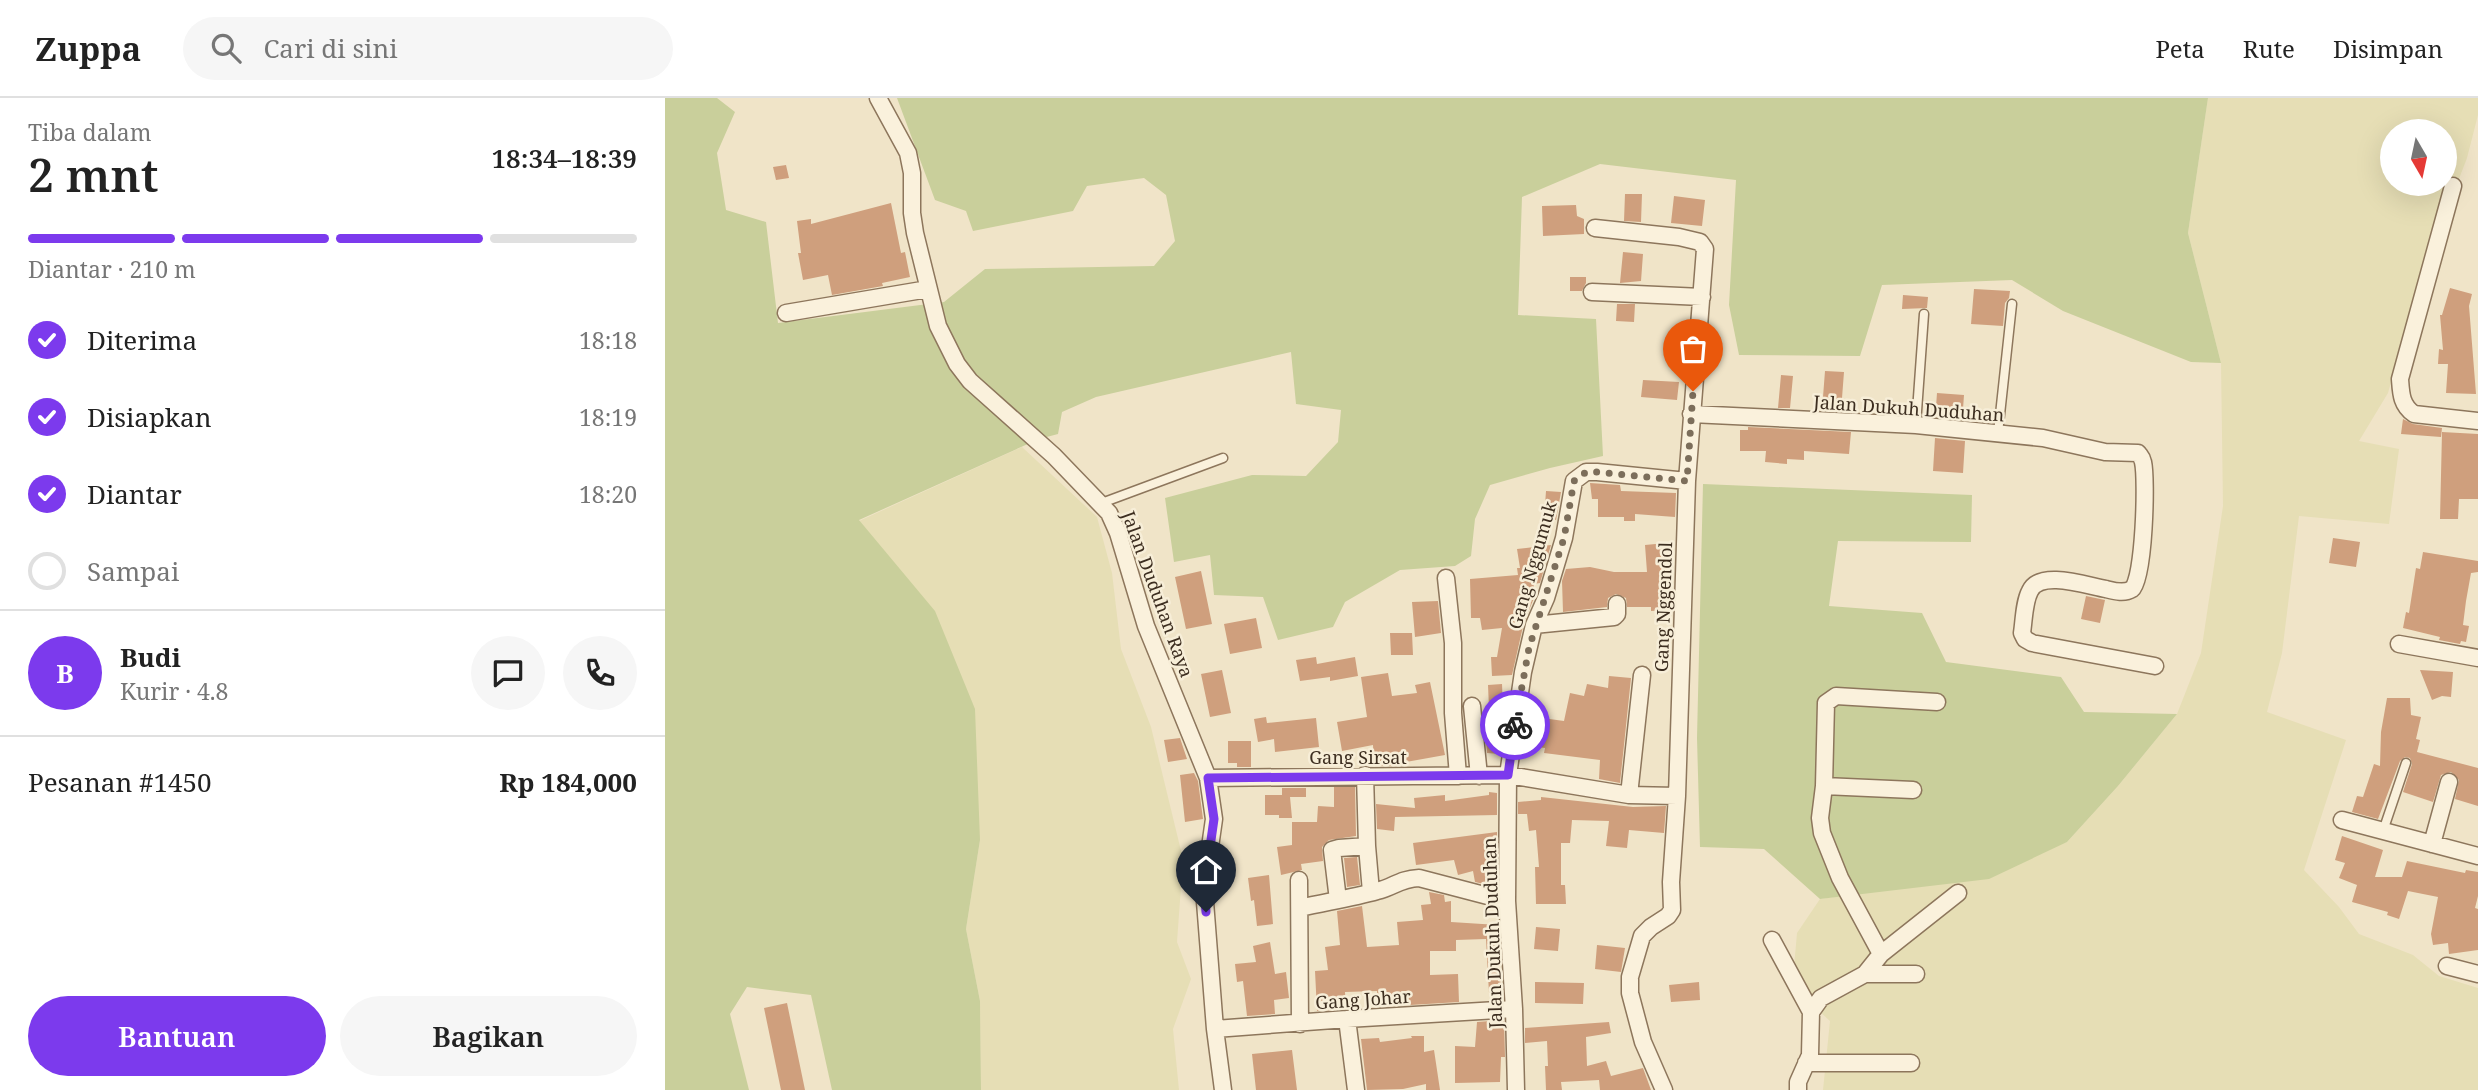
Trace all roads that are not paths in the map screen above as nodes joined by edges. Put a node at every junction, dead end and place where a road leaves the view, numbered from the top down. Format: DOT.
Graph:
graph roads {
  1 [pos="878,98"];
  2 [pos="2450,196"];
  3 [pos="1595,228"];
  4 [pos="928,289"];
  5 [pos="1593,292"];
  6 [pos="1702,297"];
  7 [pos="2012,304"];
  8 [pos="786,313"];
  9 [pos="1924,314"];
  10 [pos="1691,414"];
  11 [pos="2478,421"];
  12 [pos="1916,425"];
  13 [pos="1998,433"];
  14 [pos="1223,458"];
  15 [pos="1687,481"];
  16 [pos="1099,504"];
  17 [pos="1446,578"];
  18 [pos="1617,604"];
  19 [pos="1534,625"];
  20 [pos="2399,643"];
  21 [pos="2478,658"];
  22 [pos="2155,666"];
  23 [pos="1641,675"];
  24 [pos="1937,702"];
  25 [pos="1472,706"];
  26 [pos="2406,763"];
  27 [pos="1366,775"];
  28 [pos="1508,775"];
  29 [pos="1458,776"];
  30 [pos="1479,776"];
  31 [pos="1208,778"];
  32 [pos="2449,782"];
  33 [pos="1824,786"];
  34 [pos="1913,790"];
  35 [pos="1629,795"];
  36 [pos="1677,796"];
  37 [pos="2342,820"];
  38 [pos="2383,831"];
  39 [pos="2432,844"];
  40 [pos="1367,846"];
  41 [pos="2478,856"];
  42 [pos="1299,880"];
  43 [pos="1371,892"];
  44 [pos="1958,892"];
  45 [pos="1338,900"];
  46 [pos="1507,901"];
  47 [pos="1300,908"];
  48 [pos="1772,940"];
  49 [pos="1881,954"];
  50 [pos="2447,967"];
  51 [pos="1865,974"];
  52 [pos="1916,974"];
  53 [pos="2478,974"];
  54 [pos="1514,1009"];
  55 [pos="1811,1012"];
  56 [pos="1347,1018"];
  57 [pos="1300,1024"];
  58 [pos="1215,1029"];
  59 [pos="1806,1063"];
  60 [pos="1911,1063"];
  61 [pos="1223,1090"];
  62 [pos="1356,1090"];
  63 [pos="1516,1090"];
  64 [pos="1664,1090"];
  65 [pos="1798,1090"];
  1 -- 4 [label="street, Jalan Duduhan Raya"];
  2 -- 11 [label="street"];
  3 -- 6 [label="street, Gang Nggendol"];
  4 -- 8 [label="street"];
  4 -- 16 [label="street, Jalan Duduhan Raya"];
  5 -- 6 [label="street"];
  6 -- 10 [label="street, Gang Nggendol"];
  7 -- 13 [label="lane"];
  9 -- 12 [label="lane"];
  10 -- 12 [label="street, Jalan Dukuh Duduhan"];
  10 -- 15 [label="street, Gang Nggendol"];
  12 -- 13 [label="street, Jalan Dukuh Duduhan"];
  13 -- 22 [label="street, Jalan Dukuh Duduhan"];
  14 -- 16 [label="lane"];
  15 -- 19 [label="street, Gang Nggumuk"];
  15 -- 36 [label="street, Gang Nggendol"];
  16 -- 31 [label="street, Jalan Duduhan Raya"];
  17 -- 29 [label="street"];
  18 -- 19 [label="street"];
  19 -- 28 [label="street, Gang Nggumuk"];
  20 -- 21 [label="street"];
  23 -- 35 [label="street"];
  24 -- 33 [label="street"];
  25 -- 30 [label="street"];
  26 -- 38 [label="lane"];
  27 -- 29 [label="street, Gang Sirsat"];
  27 -- 31 [label="street, Gang Sirsat"];
  27 -- 40 [label="street"];
  28 -- 30 [label="street, Gang Sirsat"];
  28 -- 35 [label="street"];
  28 -- 46 [label="street, Jalan Dukuh Duduhan"];
  29 -- 30 [label="street, Gang Sirsat"];
  31 -- 58 [label="street, Jalan Duduhan Raya"];
  32 -- 39 [label="street"];
  33 -- 34 [label="street"];
  33 -- 49 [label="street"];
  35 -- 36 [label="street"];
  36 -- 64 [label="street, Gang Nggendol"];
  37 -- 38 [label="street"];
  38 -- 39 [label="street"];
  39 -- 41 [label="street"];
  40 -- 43 [label="street"];
  40 -- 45 [label="street"];
  42 -- 47 [label="street"];
  43 -- 45 [label="street"];
  43 -- 46 [label="street"];
  44 -- 49 [label="street"];
  45 -- 47 [label="street"];
  46 -- 54 [label="street, Jalan Dukuh Duduhan"];
  47 -- 57 [label="street"];
  48 -- 55 [label="street"];
  49 -- 51 [label="street"];
  50 -- 53 [label="street"];
  51 -- 52 [label="street"];
  51 -- 55 [label="street"];
  54 -- 56 [label="street, Gang Johar"];
  54 -- 63 [label="street, Jalan Dukuh Duduhan"];
  55 -- 59 [label="street"];
  56 -- 57 [label="street, Gang Johar"];
  56 -- 62 [label="street"];
  57 -- 58 [label="street, Gang Johar"];
  58 -- 61 [label="street, Jalan Duduhan Raya"];
  59 -- 60 [label="street"];
  59 -- 65 [label="street"];
}
